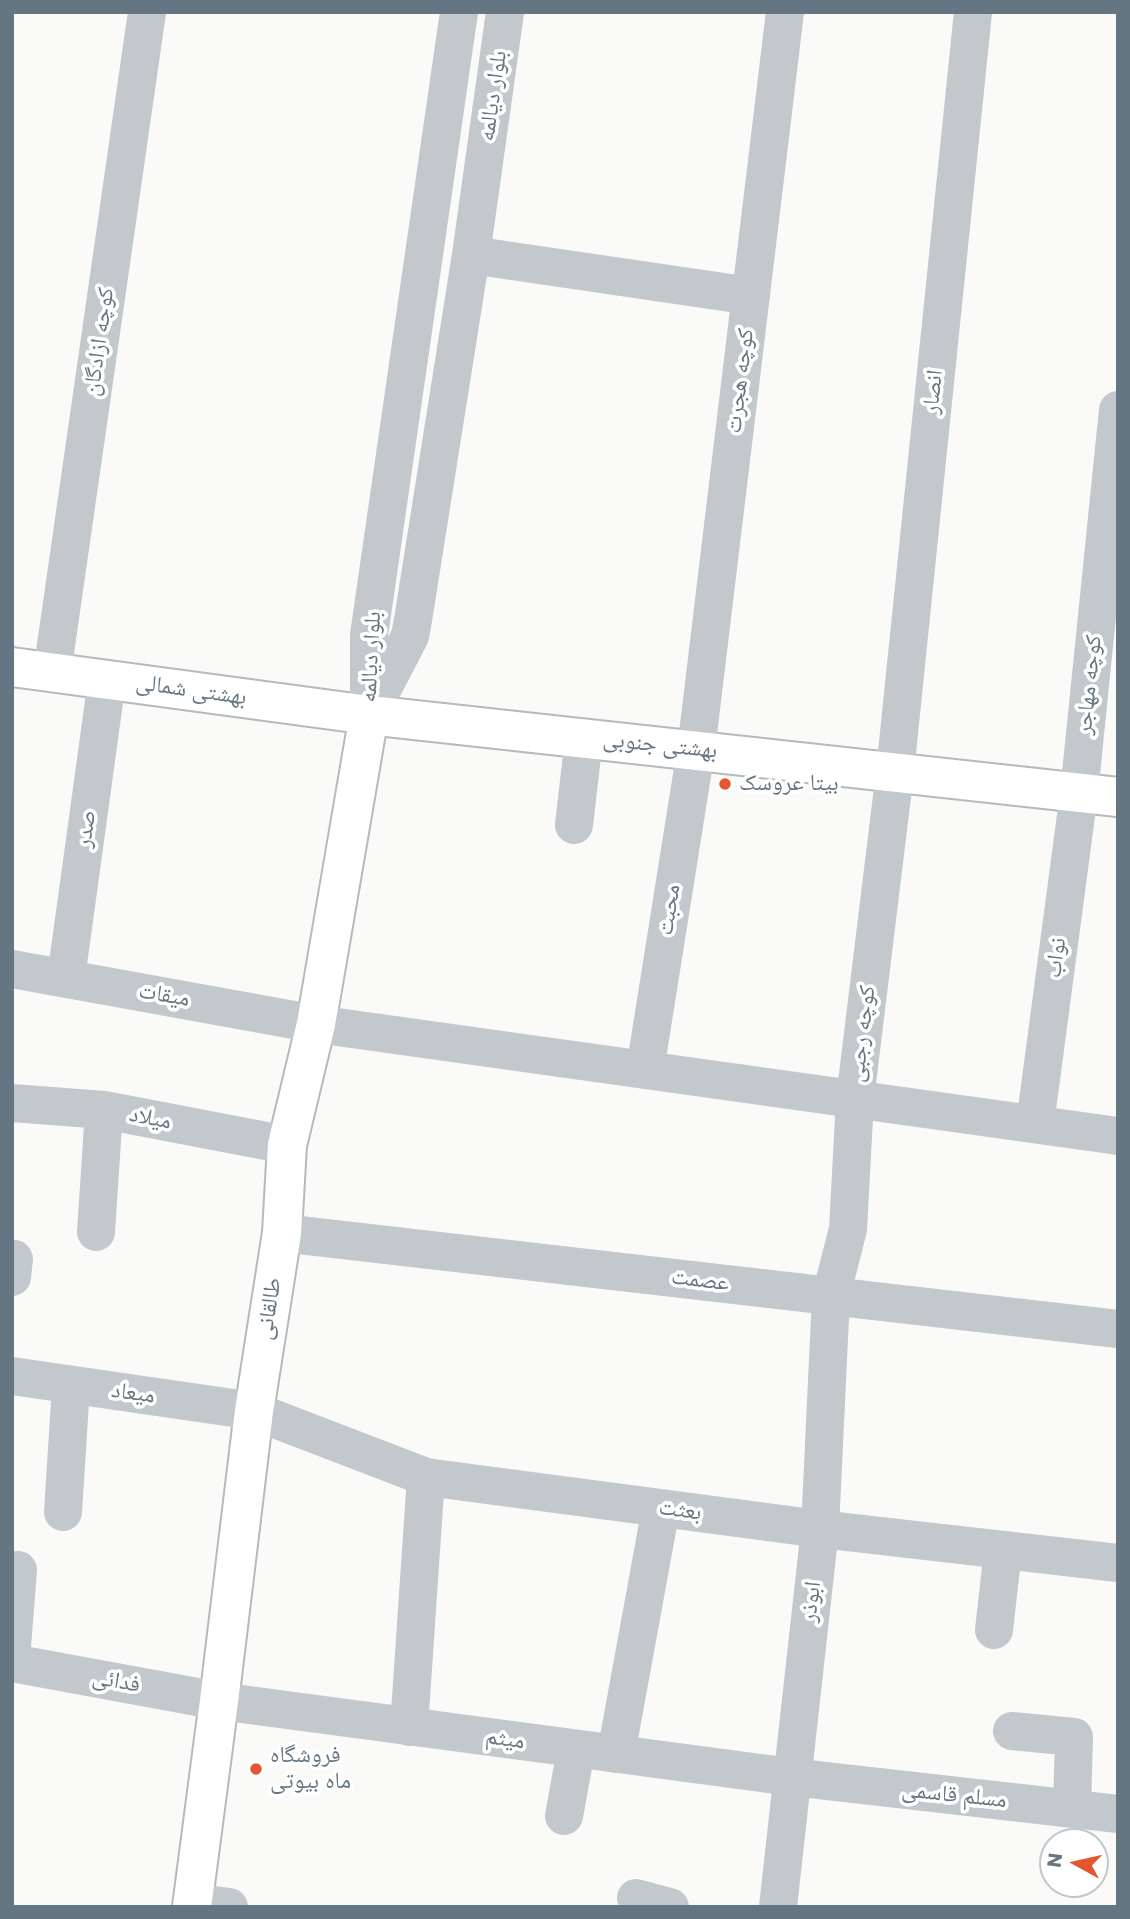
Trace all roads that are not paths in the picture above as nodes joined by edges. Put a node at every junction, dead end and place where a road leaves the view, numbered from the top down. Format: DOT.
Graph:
graph roads {
  1 [pos="147,12"];
  2 [pos="458,12"];
  3 [pos="505,12"];
  4 [pos="785,12"];
  5 [pos="973,12"];
  6 [pos="471,255"];
  7 [pos="751,296"];
  8 [pos="1118,410"];
  9 [pos="12,667"];
  10 [pos="52,673"];
  11 [pos="107,680"];
  12 [pos="369,715"];
  13 [pos="584,738"];
  14 [pos="696,750"];
  15 [pos="895,772"];
  16 [pos="1079,793"];
  17 [pos="1118,797"];
  18 [pos="574,825"];
  19 [pos="12,969"];
  20 [pos="66,978"];
  21 [pos="316,1024"];
  22 [pos="645,1070"];
  23 [pos="855,1099"];
  24 [pos="12,1103"];
  25 [pos="104,1110"];
  26 [pos="1035,1124"];
  27 [pos="1118,1136"];
  28 [pos="287,1145"];
  29 [pos="96,1232"];
  30 [pos="282,1233"];
  31 [pos="831,1296"];
  32 [pos="1118,1329"];
  33 [pos="12,1376"];
  34 [pos="71,1386"];
  35 [pos="254,1411"];
  36 [pos="426,1477"];
  37 [pos="661,1508"];
  38 [pos="63,1512"];
  39 [pos="820,1529"];
  40 [pos="1003,1550"];
  41 [pos="1118,1563"];
  42 [pos="18,1570"];
  43 [pos="994,1630"];
  44 [pos="12,1646"];
  45 [pos="12,1663"];
  46 [pos="219,1701"];
  47 [pos="409,1727"];
  48 [pos="1012,1731"];
  49 [pos="576,1750"];
  50 [pos="616,1754"];
  51 [pos="791,1777"];
  52 [pos="1072,1809"];
  53 [pos="1118,1814"];
  54 [pos="564,1816"];
  55 [pos="204,1905"];
  56 [pos="778,1907"];
  1 -- 10 [label="street, کوچه ازادگان"];
  2 -- 12 [label="street, بلوار دیالمه"];
  3 -- 6 [label="street, بلوار دیالمه"];
  4 -- 7 [label="street, کوچه هجرت"];
  5 -- 15 [label="street, انصار"];
  6 -- 7 [label="street"];
  6 -- 12 [label="street, بلوار دیالمه"];
  7 -- 14 [label="street, کوچه هجرت"];
  8 -- 16 [label="street, کوچه مهاجر"];
  9 -- 10 [label="main road, بهشتی شمالی"];
  10 -- 11 [label="main road, بهشتی شمالی"];
  11 -- 12 [label="main road, بهشتی شمالی"];
  11 -- 20 [label="street, صدر"];
  12 -- 13 [label="main road, بهشتی جنوبی"];
  12 -- 21 [label="main road, طالقانی"];
  13 -- 14 [label="main road, بهشتی جنوبی"];
  13 -- 18 [label="street"];
  14 -- 15 [label="main road, بهشتی جنوبی"];
  14 -- 22 [label="street, محبت"];
  15 -- 16 [label="main road, بهشتی جنوبی"];
  15 -- 23 [label="street, کوچه رجبی"];
  16 -- 17 [label="main road, بهشتی جنوبی"];
  16 -- 26 [label="street, نواب"];
  19 -- 20 [label="street, میقات"];
  20 -- 21 [label="street, میقات"];
  21 -- 22 [label="street, میقات"];
  21 -- 28 [label="main road, طالقانی"];
  22 -- 23 [label="street, میقات"];
  23 -- 26 [label="street, میقات"];
  23 -- 31 [label="street, کوچه رجبی"];
  24 -- 25 [label="street, میلاد"];
  25 -- 28 [label="street, میلاد"];
  25 -- 29 [label="street"];
  26 -- 27 [label="street, میقات"];
  28 -- 30 [label="main road, طالقانی"];
  30 -- 31 [label="street, عصمت"];
  30 -- 35 [label="main road, طالقانی"];
  31 -- 32 [label="street, عصمت"];
  31 -- 39 [label="street, ابوذر"];
  33 -- 34 [label="street, میعاد"];
  34 -- 35 [label="street, میعاد"];
  34 -- 38 [label="street"];
  35 -- 36 [label="street, بعثت"];
  35 -- 46 [label="main road, طالقانی"];
  36 -- 37 [label="street, بعثت"];
  36 -- 47 [label="street"];
  37 -- 39 [label="street, بعثت"];
  37 -- 50 [label="street"];
  39 -- 40 [label="street, بعثت"];
  39 -- 51 [label="street, ابوذر"];
  40 -- 41 [label="street, بعثت"];
  40 -- 43 [label="street"];
  42 -- 44 [label="street"];
  45 -- 46 [label="street, فدائی"];
  46 -- 47 [label="street, میثم"];
  46 -- 55 [label="main road, طالقانی"];
  47 -- 49 [label="street, میثم"];
  48 -- 52 [label="street"];
  49 -- 50 [label="street, میثم"];
  49 -- 54 [label="street"];
  50 -- 51 [label="street, میثم"];
  51 -- 52 [label="street, مسلم قاسمی"];
  51 -- 56 [label="street, ابوذر"];
  52 -- 53 [label="street, مسلم قاسمی"];
}
